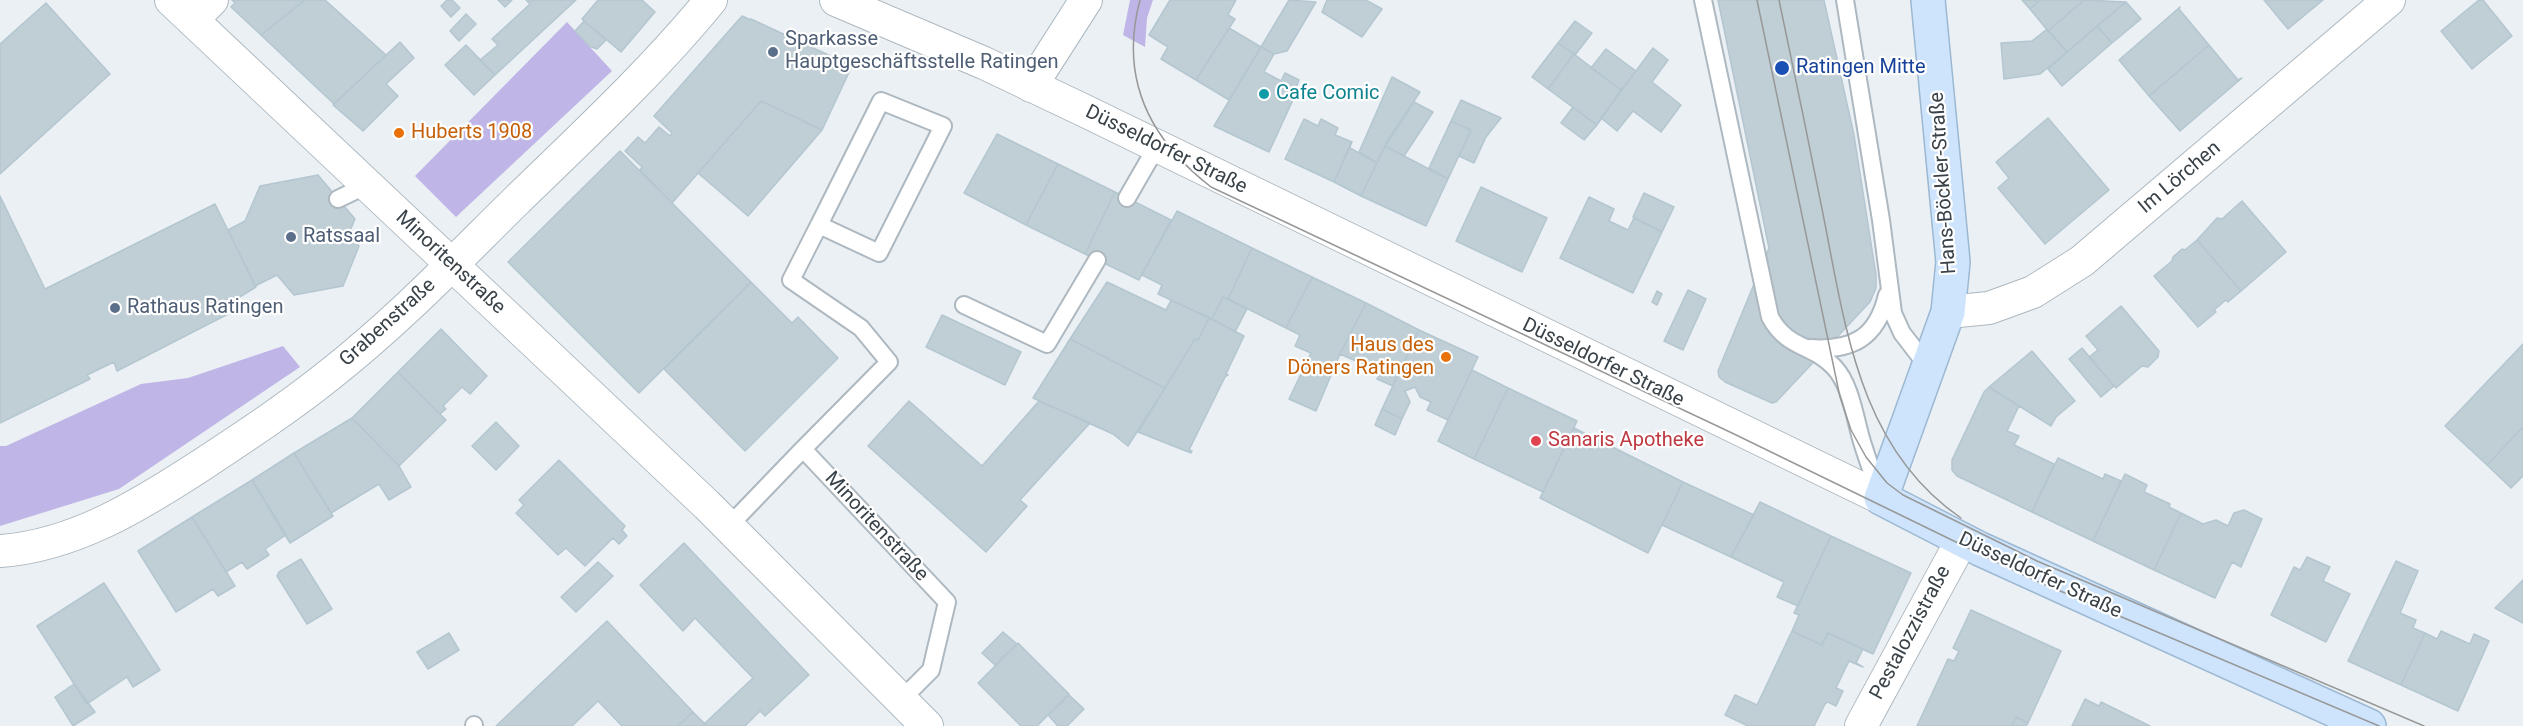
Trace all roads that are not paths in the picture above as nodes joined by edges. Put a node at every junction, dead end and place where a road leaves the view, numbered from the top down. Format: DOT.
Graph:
graph roads {
  1 [pos="711,0"];
  2 [pos="836,0"];
  3 [pos="1086,0"];
  4 [pos="1703,0"];
  5 [pos="1845,0"];
  6 [pos="1928,0"];
  7 [pos="2389,0"];
  8 [pos="192,7"];
  9 [pos="1031,86"];
  10 [pos="1157,146"];
  11 [pos="367,185"];
  12 [pos="1127,198"];
  13 [pos="338,199"];
  14 [pos="819,225"];
  15 [pos="1097,260"];
  16 [pos="451,265"];
  17 [pos="1889,288"];
  18 [pos="964,305"];
  19 [pos="1948,312"];
  20 [pos="1805,347"];
  21 [pos="1929,368"];
  22 [pos="803,449"];
  23 [pos="1881,498"];
  24 [pos="728,527"];
  25 [pos="1962,540"];
  26 [pos="0,551"];
  27 [pos="901,700"];
  28 [pos="927,726"];
  29 [pos="1861,726"];
  30 [pos="2369,726"];
  1 -- 16 [label="street, Grabenstraße"];
  2 -- 9 [label="street, Düsseldorfer Straße"];
  3 -- 9 [label="street"];
  4 -- 20 [label="lane"];
  5 -- 17 [label="lane"];
  6 -- 19 [label="street, Hans-Böckler-Straße"];
  7 -- 19 [label="street, Im Lörchen"];
  8 -- 11 [label="street, Minoritenstraße"];
  9 -- 10 [label="street, Düsseldorfer Straße"];
  10 -- 12 [label="lane"];
  10 -- 23 [label="street, Düsseldorfer Straße"];
  11 -- 13 [label="lane"];
  11 -- 16 [label="street, Minoritenstraße"];
  14 -- 14 [label="lane"];
  14 -- 22 [label="lane"];
  15 -- 18 [label="lane"];
  16 -- 24 [label="street, Minoritenstraße"];
  16 -- 26 [label="street, Grabenstraße"];
  17 -- 20 [label="lane"];
  17 -- 21 [label="lane"];
  19 -- 21 [label="street, Hans-Böckler-Straße"];
  20 -- 23 [label="lane"];
  21 -- 23 [label="street, Hans-Böckler-Straße"];
  22 -- 24 [label="lane"];
  22 -- 27 [label="lane, Minoritenstraße"];
  23 -- 25 [label="street, Düsseldorfer Straße"];
  24 -- 27 [label="street, Minoritenstraße"];
  25 -- 29 [label="street, Pestalozzistraße"];
  25 -- 30 [label="street, Düsseldorfer Straße"];
  27 -- 28 [label="street, Minoritenstraße"];
}
